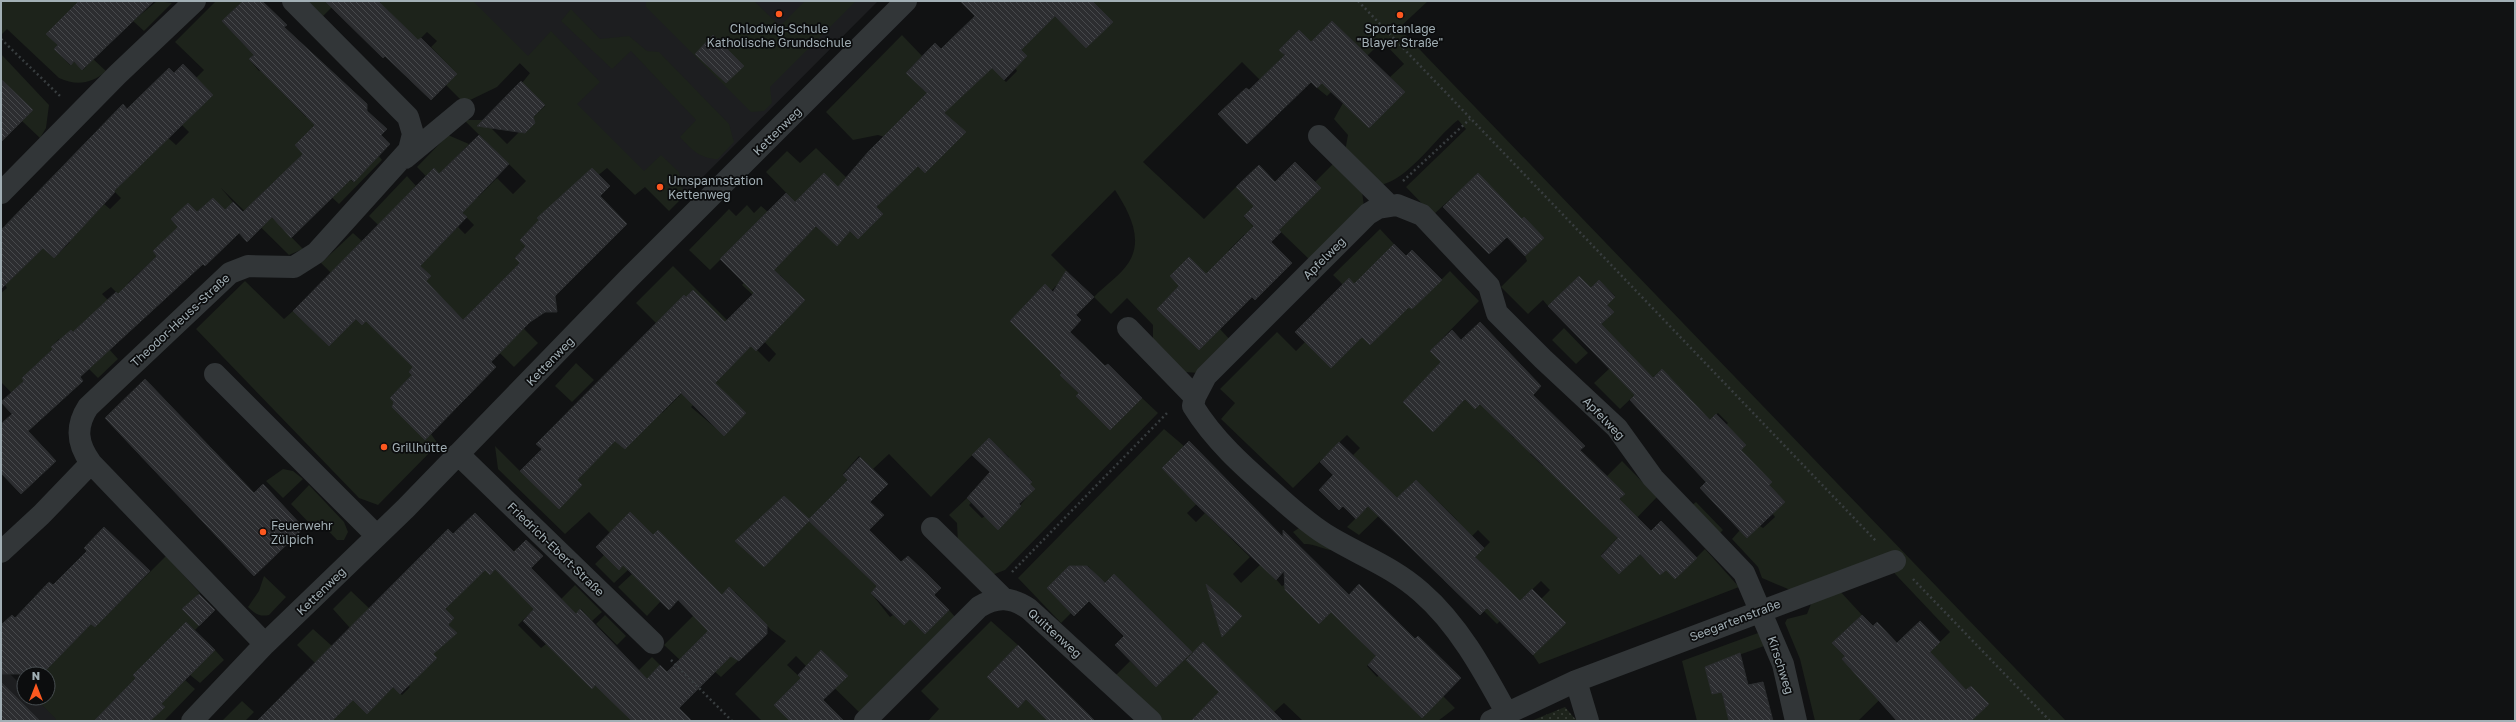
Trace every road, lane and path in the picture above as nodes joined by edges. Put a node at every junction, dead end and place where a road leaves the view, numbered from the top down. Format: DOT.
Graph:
graph roads {
  1 [pos="195,1"];
  2 [pos="293,1"];
  3 [pos="906,1"];
  4 [pos="1358,1"];
  5 [pos="1,39"];
  6 [pos="464,109"];
  7 [pos="80,114"];
  8 [pos="1470,119"];
  9 [pos="1319,136"];
  10 [pos="400,162"];
  11 [pos="1,193"];
  12 [pos="1388,205"];
  13 [pos="1128,328"];
  14 [pos="216,374"];
  15 [pos="1194,402"];
  16 [pos="458,454"];
  17 [pos="91,463"];
  18 [pos="932,528"];
  19 [pos="377,536"];
  20 [pos="1,552"];
  21 [pos="1895,561"];
  22 [pos="999,594"];
  23 [pos="1761,610"];
  24 [pos="653,643"];
  25 [pos="265,644"];
  26 [pos="1576,681"];
  27 [pos="1499,717"];
  28 [pos="192,721"];
  29 [pos="732,721"];
  30 [pos="865,721"];
  31 [pos="1151,721"];
  32 [pos="1588,721"];
  33 [pos="1796,721"];
  34 [pos="2050,721"];
  1 -- 7 [label="street"];
  2 -- 10 [label="street, Theodor-Heuss-Straße"];
  3 -- 16 [label="street, Kettenweg"];
  4 -- 8 [label="path"];
  5 -- 7 [label="path"];
  6 -- 10 [label="street, Theodor-Heuss-Straße"];
  7 -- 11 [label="street"];
  8 -- 12 [label="path"];
  8 -- 21 [label="path"];
  9 -- 12 [label="street"];
  10 -- 17 [label="street, Theodor-Heuss-Straße"];
  12 -- 15 [label="street, Apfelweg"];
  12 -- 23 [label="street, Apfelweg"];
  13 -- 15 [label="street"];
  14 -- 19 [label="street"];
  15 -- 22 [label="path"];
  15 -- 27 [label="street"];
  16 -- 19 [label="street, Kettenweg"];
  16 -- 24 [label="street, Friedrich-Ebert-Straße"];
  17 -- 20 [label="street"];
  17 -- 25 [label="street, Theodor-Heuss-Straße"];
  18 -- 22 [label="street"];
  19 -- 25 [label="street, Kettenweg"];
  21 -- 23 [label="street, Seegartenstraße"];
  21 -- 34 [label="path"];
  22 -- 30 [label="street"];
  22 -- 31 [label="street, Quittenweg"];
  23 -- 26 [label="street, Seegartenstraße"];
  23 -- 33 [label="street, Kirschweg"];
  24 -- 29 [label="path"];
  25 -- 28 [label="street, Kettenweg"];
  26 -- 27 [label="street, Seegartenstraße"];
  26 -- 32 [label="street"];
}
